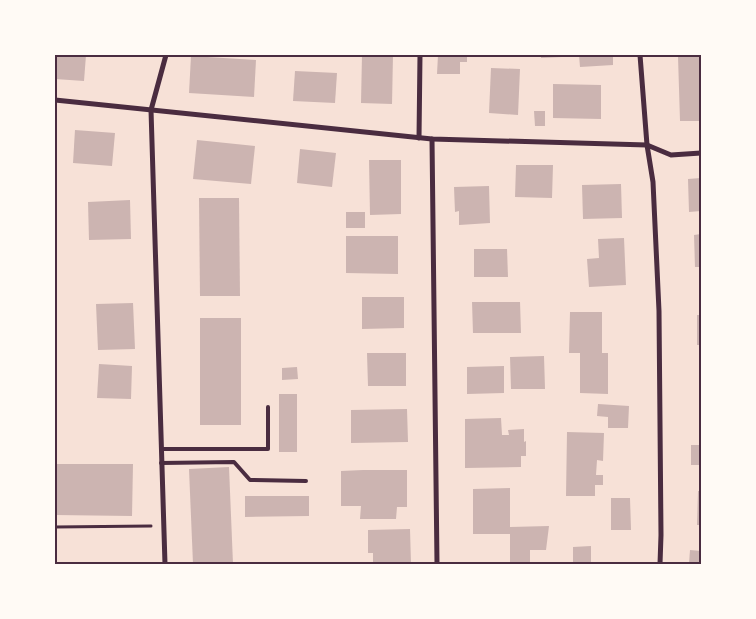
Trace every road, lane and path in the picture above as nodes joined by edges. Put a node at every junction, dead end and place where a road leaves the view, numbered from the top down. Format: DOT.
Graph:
graph roads {
  1 [pos="166,55"];
  2 [pos="420,55"];
  3 [pos="640,55"];
  4 [pos="55,100"];
  5 [pos="151,110"];
  6 [pos="419,138"];
  7 [pos="432,139"];
  8 [pos="647,145"];
  9 [pos="701,153"];
  10 [pos="268,407"];
  11 [pos="161,449"];
  12 [pos="161,463"];
  13 [pos="306,481"];
  14 [pos="164,526"];
  15 [pos="55,527"];
  16 [pos="165,564"];
  17 [pos="437,564"];
  18 [pos="660,564"];
  1 -- 5 [label="street"];
  2 -- 6 [label="street"];
  3 -- 8 [label="street"];
  4 -- 5 [label="street"];
  5 -- 6 [label="street"];
  5 -- 11 [label="street"];
  6 -- 7 [label="street"];
  7 -- 8 [label="street"];
  7 -- 17 [label="street"];
  8 -- 9 [label="street"];
  8 -- 18 [label="street"];
  10 -- 11 [label="lane"];
  11 -- 12 [label="street"];
  12 -- 13 [label="lane"];
  12 -- 14 [label="street"];
  14 -- 15 [label="path"];
  14 -- 16 [label="street"];
}
